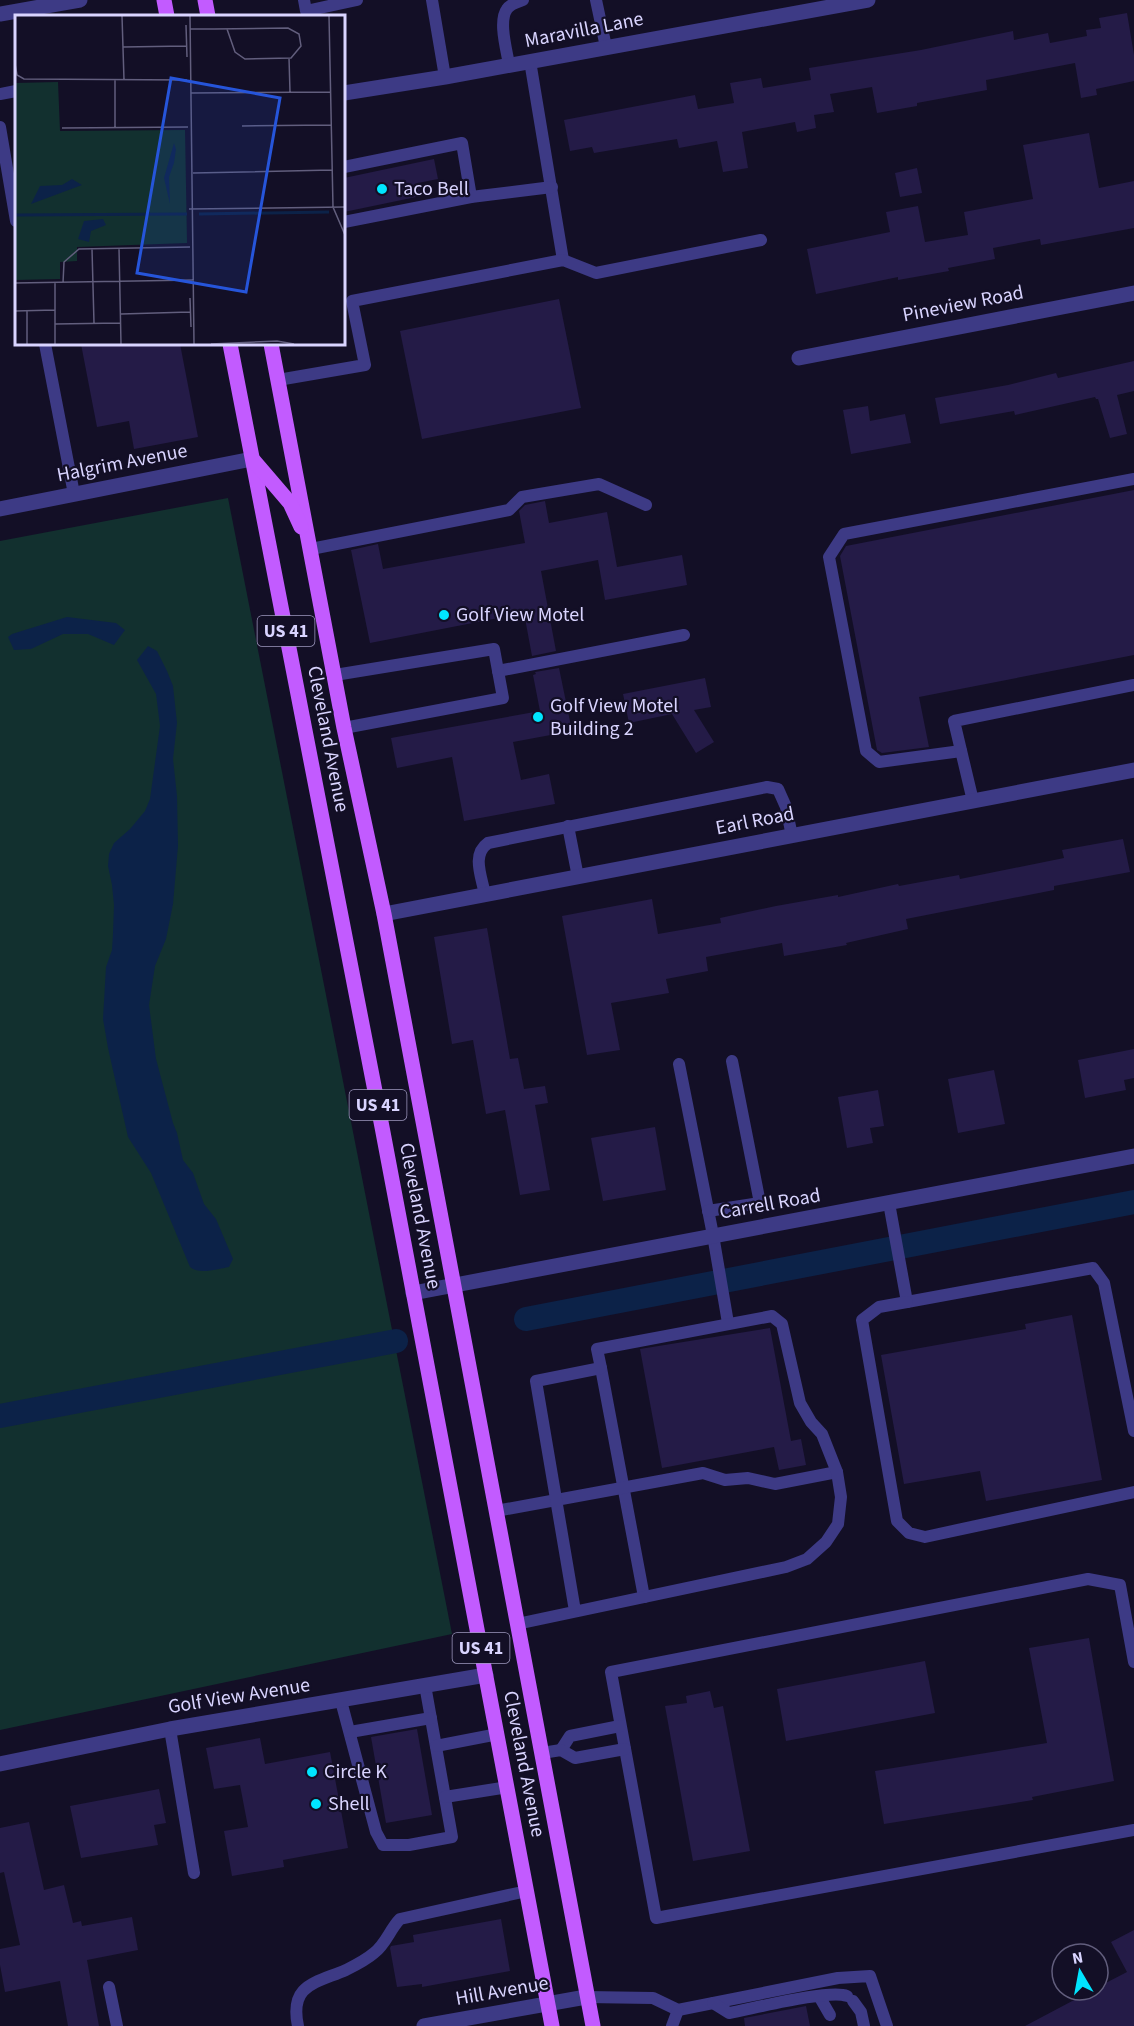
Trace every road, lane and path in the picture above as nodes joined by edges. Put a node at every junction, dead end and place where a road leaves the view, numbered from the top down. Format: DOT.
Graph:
graph roads {
  1 [pos="80,0"];
  2 [pos="164,0"];
  3 [pos="205,0"];
  4 [pos="303,0"];
  5 [pos="357,0"];
  6 [pos="432,0"];
  7 [pos="523,0"];
  8 [pos="596,0"];
  9 [pos="868,0"];
  10 [pos="6,9"];
  11 [pos="167,15"];
  12 [pos="208,15"];
  13 [pos="606,47"];
  14 [pos="530,61"];
  15 [pos="509,65"];
  16 [pos="445,77"];
  17 [pos="15,91"];
  18 [pos="345,93"];
  19 [pos="0,94"];
  20 [pos="0,127"];
  21 [pos="345,167"];
  22 [pos="552,187"];
  23 [pos="471,197"];
  24 [pos="15,215"];
  25 [pos="345,222"];
  26 [pos="761,240"];
  27 [pos="563,260"];
  28 [pos="1134,293"];
  29 [pos="45,345"];
  30 [pos="230,345"];
  31 [pos="271,345"];
  32 [pos="800,357"];
  33 [pos="278,380"];
  34 [pos="252,459"];
  35 [pos="1134,479"];
  36 [pos="74,494"];
  37 [pos="646,505"];
  38 [pos="0,509"];
  39 [pos="311,549"];
  40 [pos="684,635"];
  41 [pos="498,671"];
  42 [pos="335,675"];
  43 [pos="1134,685"];
  44 [pos="344,728"];
  45 [pos="961,751"];
  46 [pos="1134,770"];
  47 [pos="973,801"];
  48 [pos="568,826"];
  49 [pos="792,836"];
  50 [pos="578,877"];
  51 [pos="485,895"];
  52 [pos="384,915"];
  53 [pos="732,1061"];
  54 [pos="679,1064"];
  55 [pos="1134,1156"];
  56 [pos="889,1203"];
  57 [pos="708,1211"];
  58 [pos="713,1235"];
  59 [pos="453,1286"];
  60 [pos="413,1293"];
  61 [pos="908,1302"];
  62 [pos="728,1323"];
  63 [pos="601,1368"];
  64 [pos="1134,1431"];
  65 [pos="837,1472"];
  66 [pos="623,1489"];
  67 [pos="1134,1492"];
  68 [pos="556,1501"];
  69 [pos="496,1511"];
  70 [pos="644,1597"];
  71 [pos="575,1611"];
  72 [pos="517,1624"];
  73 [pos="1134,1662"];
  74 [pos="486,1675"];
  75 [pos="425,1685"];
  76 [pos="341,1701"];
  77 [pos="431,1718"];
  78 [pos="620,1726"];
  79 [pos="170,1729"];
  80 [pos="350,1732"];
  81 [pos="498,1734"];
  82 [pos="436,1746"];
  83 [pos="625,1749"];
  84 [pos="561,1750"];
  85 [pos="542,1753"];
  86 [pos="0,1764"];
  87 [pos="507,1787"];
  88 [pos="445,1797"];
  89 [pos="1134,1830"];
  90 [pos="195,1873"];
  91 [pos="527,1891"];
  92 [pos="109,1987"];
  93 [pos="819,1996"];
  94 [pos="586,1997"];
  95 [pos="713,2003"];
  96 [pos="548,2004"];
  97 [pos="678,2010"];
  98 [pos="834,2021"];
  99 [pos="117,2026"];
  100 [pos="298,2026"];
  101 [pos="424,2026"];
  102 [pos="552,2026"];
  103 [pos="592,2026"];
  104 [pos="672,2026"];
  105 [pos="864,2026"];
  106 [pos="887,2026"];
  1 -- 10 [label="street"];
  2 -- 11 [label="main road"];
  3 -- 12 [label="main road"];
  4 -- 5 [label="lane"];
  6 -- 16 [label="lane"];
  7 -- 15 [label="lane"];
  8 -- 13 [label="lane"];
  9 -- 13 [label="street, Maravilla Lane"];
  13 -- 14 [label="street, Maravilla Lane"];
  14 -- 15 [label="street, Maravilla Lane"];
  14 -- 22 [label="lane"];
  15 -- 16 [label="street, Maravilla Lane"];
  16 -- 18 [label="street, Maravilla Lane"];
  17 -- 19 [label="lane"];
  20 -- 24 [label="lane"];
  21 -- 23 [label="lane"];
  22 -- 23 [label="lane"];
  22 -- 27 [label="lane"];
  23 -- 25 [label="lane"];
  26 -- 27 [label="lane"];
  27 -- 33 [label="lane"];
  28 -- 32 [label="street, Pineview Road"];
  29 -- 36 [label="lane"];
  30 -- 34 [label="main road, Cleveland Avenue / US 41"];
  31 -- 33 [label="main road, Cleveland Avenue / US 41"];
  33 -- 39 [label="main road, Cleveland Avenue / US 41"];
  34 -- 36 [label="street, Halgrim Avenue"];
  34 -- 39 [label="main road"];
  34 -- 60 [label="main road, Cleveland Avenue / US 41"];
  35 -- 45 [label="lane"];
  36 -- 38 [label="street, Halgrim Avenue"];
  37 -- 39 [label="lane"];
  39 -- 42 [label="main road, Cleveland Avenue / US 41"];
  40 -- 41 [label="lane"];
  41 -- 42 [label="lane"];
  41 -- 44 [label="lane"];
  42 -- 44 [label="main road, Cleveland Avenue / US 41"];
  43 -- 45 [label="lane"];
  44 -- 52 [label="main road, Cleveland Avenue / US 41"];
  45 -- 47 [label="lane"];
  46 -- 47 [label="street, Earl Road"];
  47 -- 49 [label="street, Earl Road"];
  48 -- 49 [label="lane"];
  48 -- 50 [label="lane"];
  48 -- 51 [label="lane"];
  49 -- 50 [label="street, Earl Road"];
  50 -- 51 [label="street, Earl Road"];
  51 -- 52 [label="street, Earl Road"];
  52 -- 59 [label="main road, Cleveland Avenue / US 41"];
  53 -- 57 [label="lane"];
  54 -- 57 [label="lane"];
  55 -- 56 [label="street, Carrell Road"];
  56 -- 58 [label="street, Carrell Road"];
  56 -- 61 [label="lane"];
  57 -- 58 [label="lane"];
  58 -- 59 [label="street, Carrell Road"];
  58 -- 62 [label="lane"];
  59 -- 60 [label="street, Carrell Road"];
  59 -- 69 [label="main road, Cleveland Avenue / US 41"];
  60 -- 74 [label="main road, Cleveland Avenue / US 41"];
  61 -- 64 [label="lane"];
  61 -- 67 [label="lane"];
  62 -- 63 [label="lane"];
  62 -- 65 [label="lane"];
  63 -- 66 [label="lane"];
  63 -- 68 [label="lane"];
  65 -- 66 [label="lane"];
  65 -- 70 [label="lane"];
  66 -- 68 [label="lane"];
  66 -- 70 [label="lane"];
  68 -- 69 [label="lane"];
  68 -- 71 [label="lane"];
  69 -- 72 [label="main road, Cleveland Avenue / US 41"];
  70 -- 71 [label="lane"];
  71 -- 72 [label="lane"];
  72 -- 85 [label="main road, Cleveland Avenue / US 41"];
  73 -- 78 [label="lane"];
  74 -- 75 [label="street, Golf View Avenue"];
  74 -- 81 [label="main road, Cleveland Avenue / US 41"];
  75 -- 76 [label="street, Golf View Avenue"];
  75 -- 77 [label="lane"];
  76 -- 79 [label="street, Golf View Avenue"];
  76 -- 80 [label="lane"];
  77 -- 80 [label="lane"];
  77 -- 82 [label="lane"];
  78 -- 83 [label="lane"];
  78 -- 84 [label="lane"];
  79 -- 86 [label="street, Golf View Avenue"];
  79 -- 90 [label="lane"];
  80 -- 88 [label="lane"];
  81 -- 82 [label="lane"];
  81 -- 87 [label="main road, Cleveland Avenue / US 41"];
  82 -- 88 [label="lane"];
  83 -- 84 [label="lane"];
  83 -- 89 [label="lane"];
  84 -- 85 [label="lane"];
  85 -- 94 [label="main road, Cleveland Avenue / US 41"];
  87 -- 88 [label="lane"];
  87 -- 91 [label="main road, Cleveland Avenue / US 41"];
  91 -- 96 [label="main road, Cleveland Avenue / US 41"];
  91 -- 100 [label="lane"];
  92 -- 99 [label="lane"];
  93 -- 95 [label="lane"];
  93 -- 98 [label="lane"];
  93 -- 105 [label="lane"];
  94 -- 96 [label="street, Hill Avenue"];
  94 -- 97 [label="lane"];
  94 -- 103 [label="main road, Cleveland Avenue / US 41"];
  95 -- 97 [label="lane"];
  95 -- 106 [label="lane"];
  96 -- 101 [label="street, Hill Avenue"];
  96 -- 102 [label="main road, Cleveland Avenue / US 41"];
  97 -- 104 [label="lane"];
}
